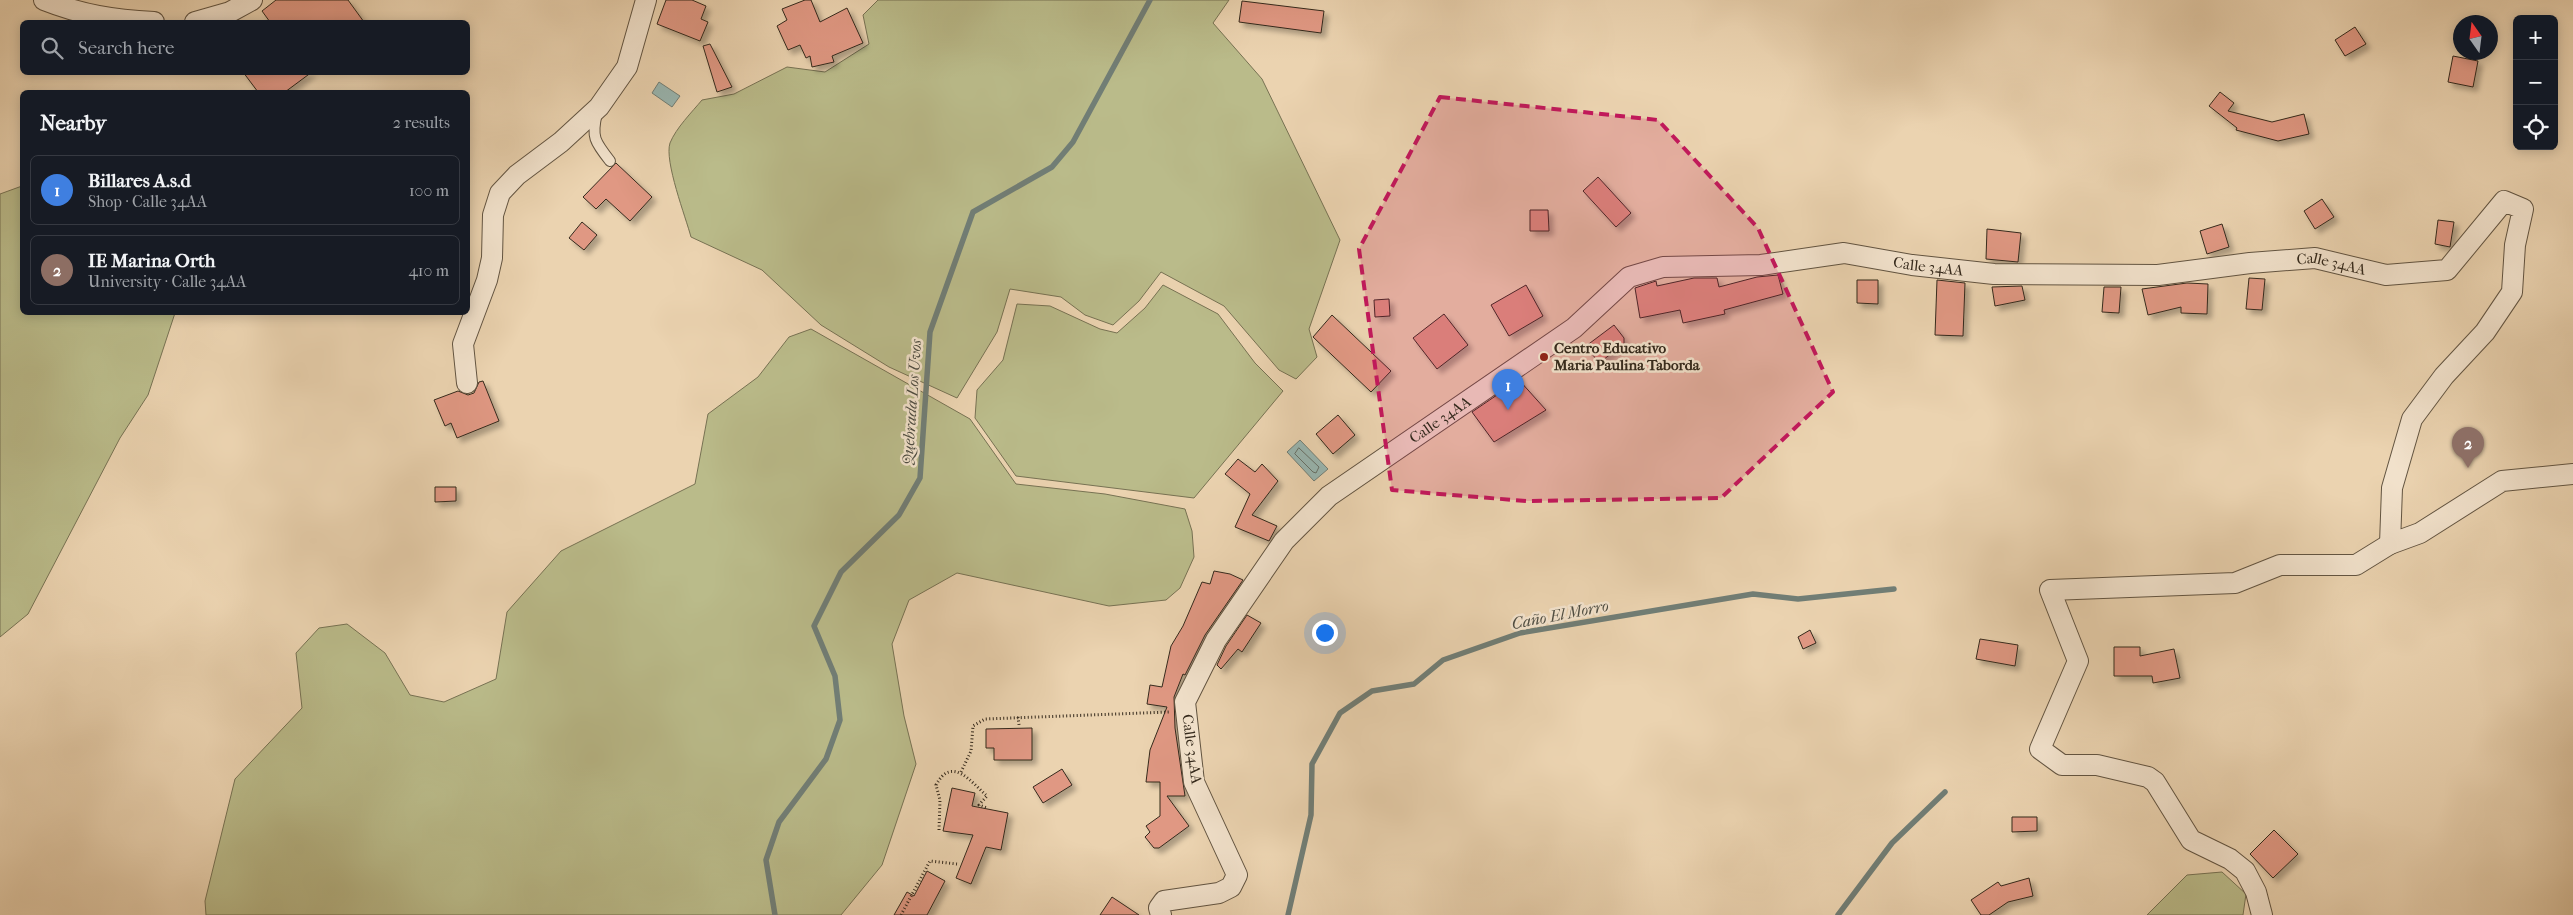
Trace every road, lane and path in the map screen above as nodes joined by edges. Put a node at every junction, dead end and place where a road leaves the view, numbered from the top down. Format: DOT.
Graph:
graph roads {
  1 [pos="44,0"];
  2 [pos="252,0"];
  3 [pos="646,0"];
  4 [pos="123,20"];
  5 [pos="202,20"];
  6 [pos="599,107"];
  7 [pos="610,161"];
  8 [pos="467,383"];
  9 [pos="2573,474"];
  10 [pos="2390,544"];
  11 [pos="1186,711"];
  12 [pos="1018,717"];
  13 [pos="1019,725"];
  14 [pos="961,772"];
  15 [pos="976,799"];
  16 [pos="983,800"];
  17 [pos="987,808"];
  18 [pos="939,830"];
  19 [pos="956,864"];
  20 [pos="902,915"];
  21 [pos="1161,915"];
  22 [pos="2262,915"];
  1 -- 4 [label="street"];
  2 -- 5 [label="street"];
  3 -- 6 [label="street"];
  6 -- 7 [label="lane"];
  6 -- 8 [label="street"];
  9 -- 10 [label="street"];
  10 -- 11 [label="street, Calle 34AA"];
  10 -- 22 [label="street"];
  11 -- 12 [label="path"];
  11 -- 21 [label="street, Calle 34AA"];
  12 -- 13 [label="path"];
  12 -- 14 [label="path"];
  14 -- 16 [label="path"];
  14 -- 18 [label="path"];
  15 -- 16 [label="path"];
  16 -- 17 [label="path"];
  19 -- 20 [label="path"];
}
